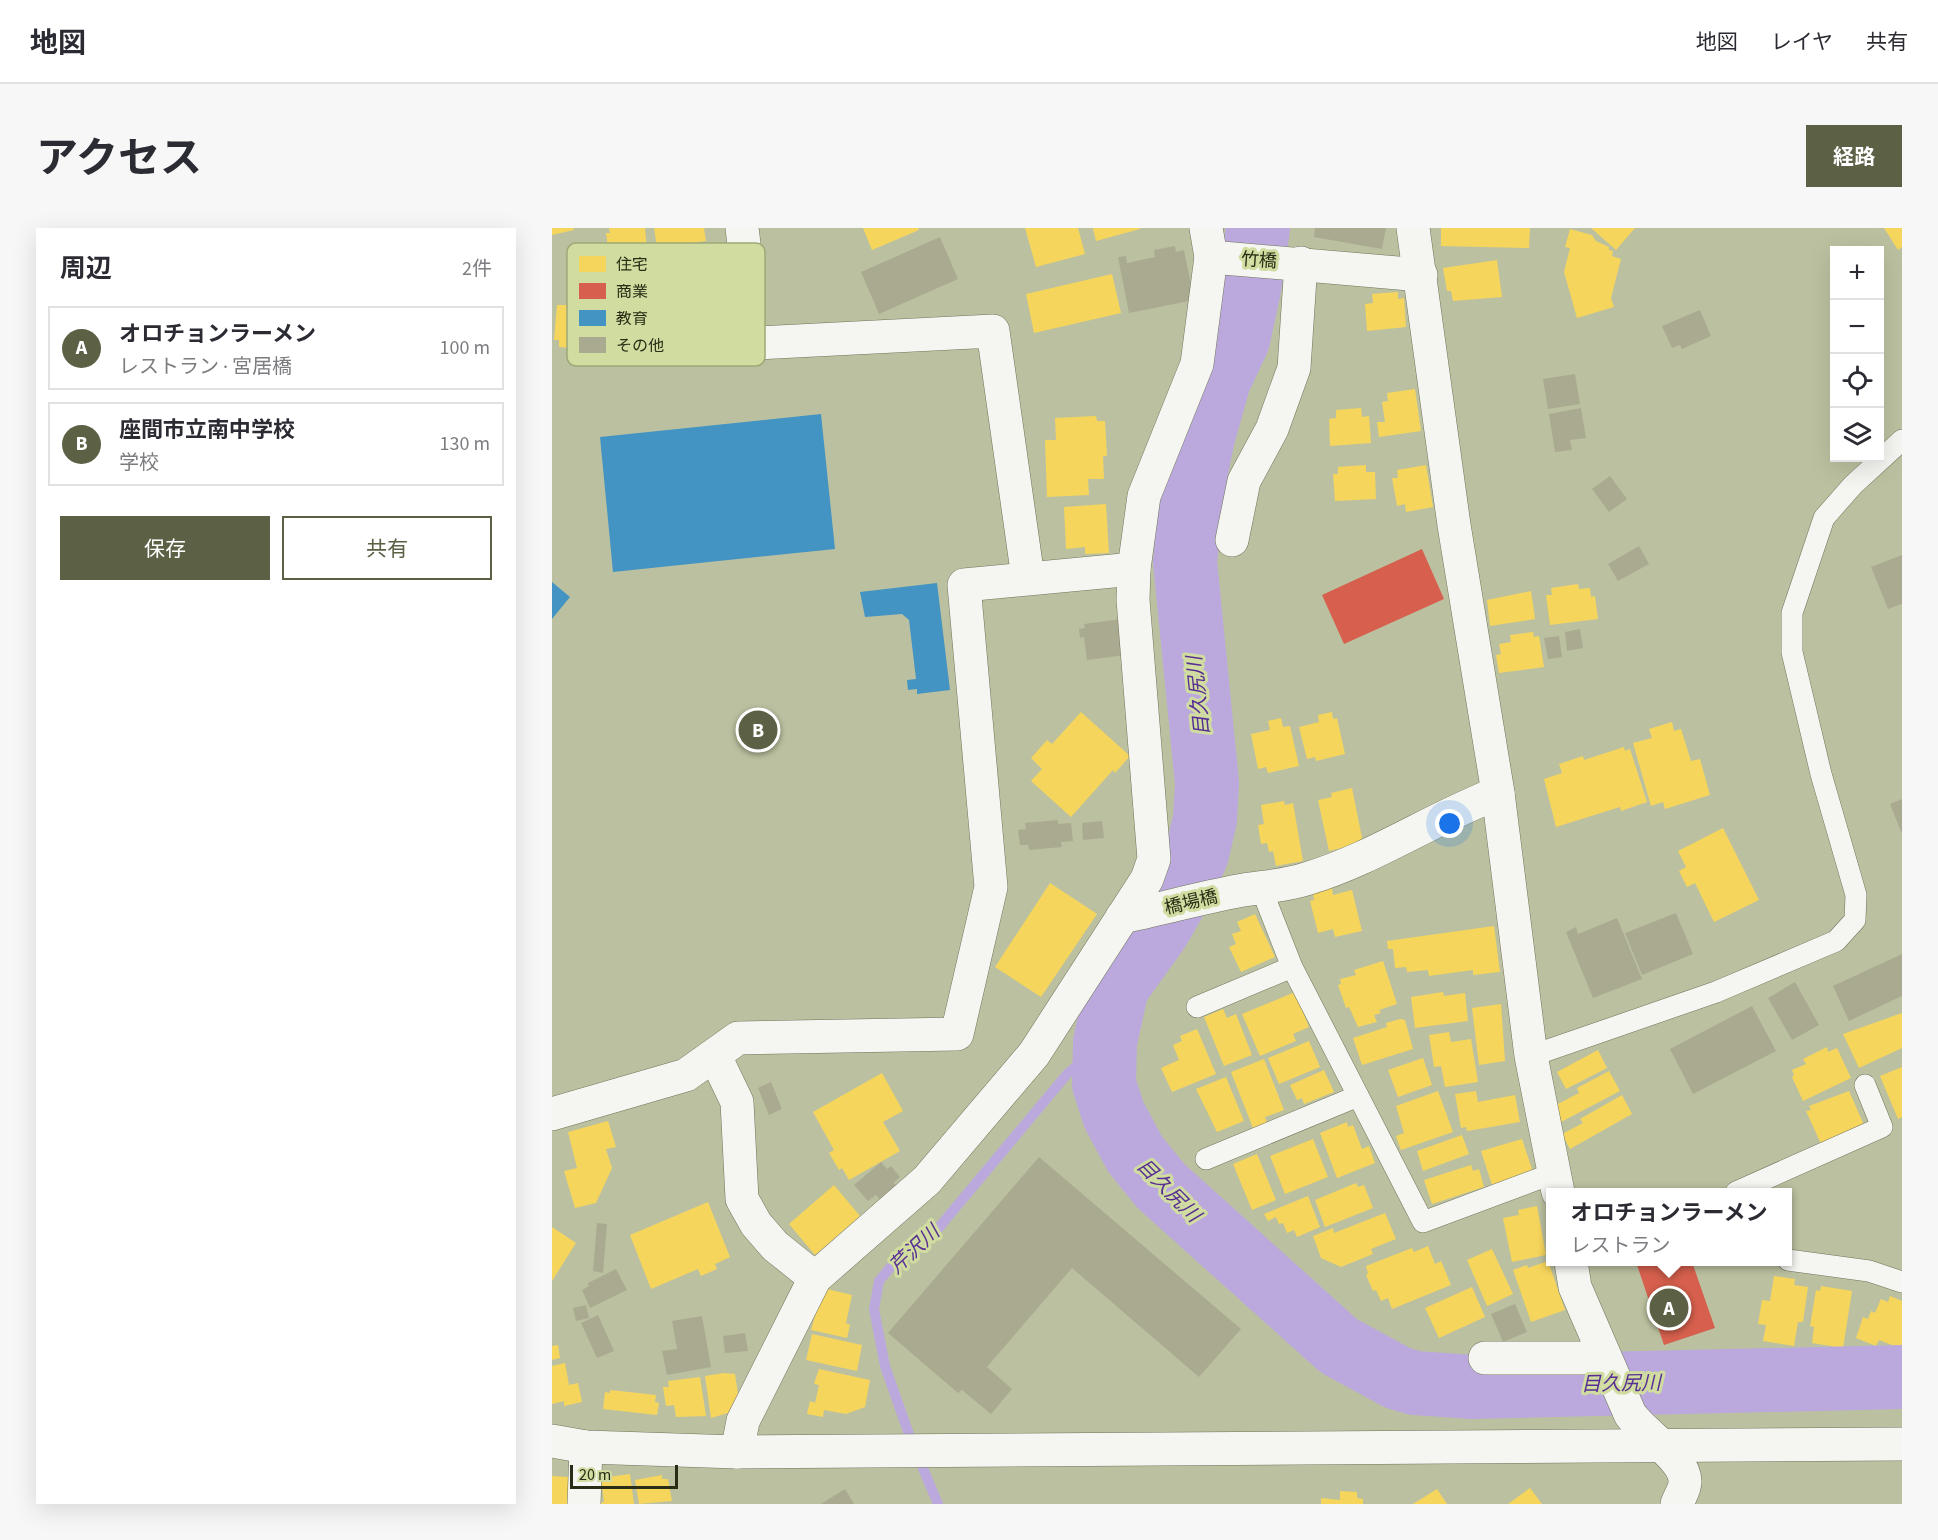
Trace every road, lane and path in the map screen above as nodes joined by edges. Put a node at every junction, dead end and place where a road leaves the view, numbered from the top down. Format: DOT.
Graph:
graph roads {
  1 [pos="742,228"];
  2 [pos="1413,228"];
  3 [pos="744,243"];
  4 [pos="1213,248"];
  5 [pos="1298,263"];
  6 [pos="1421,275"];
  7 [pos="765,343"];
  8 [pos="1902,440"];
  9 [pos="1232,540"];
  10 [pos="1134,569"];
  11 [pos="1028,578"];
  12 [pos="1498,794"];
  13 [pos="1250,890"];
  14 [pos="1133,915"];
  15 [pos="1292,967"];
  16 [pos="1197,1007"];
  17 [pos="715,1056"];
  18 [pos="1530,1056"];
  19 [pos="1865,1085"];
  20 [pos="1358,1096"];
  21 [pos="552,1114"];
  22 [pos="1206,1159"];
  23 [pos="1556,1183"];
  24 [pos="1745,1188"];
  25 [pos="1792,1261"];
  26 [pos="1572,1266"];
  27 [pos="815,1278"];
  28 [pos="1902,1282"];
  29 [pos="1485,1358"];
  30 [pos="1606,1362"];
  31 [pos="552,1441"];
  32 [pos="1902,1444"];
  33 [pos="1660,1446"];
  34 [pos="586,1447"];
  35 [pos="737,1452"];
  36 [pos="584,1504"];
  37 [pos="1677,1504"];
  1 -- 3 [label="street"];
  2 -- 6 [label="street"];
  4 -- 5 [label="street, 竹橋"];
  4 -- 10 [label="street"];
  5 -- 6 [label="street, 竹橋"];
  5 -- 9 [label="street"];
  6 -- 12 [label="street"];
  7 -- 11 [label="street"];
  8 -- 18 [label="lane"];
  10 -- 11 [label="street"];
  10 -- 14 [label="street"];
  11 -- 17 [label="street"];
  12 -- 13 [label="street, 橋場橋"];
  12 -- 18 [label="street"];
  13 -- 14 [label="street, 橋場橋"];
  13 -- 15 [label="lane"];
  14 -- 27 [label="street"];
  15 -- 16 [label="lane"];
  15 -- 20 [label="lane"];
  17 -- 21 [label="street"];
  17 -- 27 [label="street"];
  18 -- 23 [label="street"];
  19 -- 24 [label="lane"];
  20 -- 22 [label="lane"];
  20 -- 23 [label="lane"];
  25 -- 28 [label="lane"];
  26 -- 30 [label="street"];
  27 -- 35 [label="street"];
  29 -- 30 [label="street"];
  30 -- 33 [label="street"];
  31 -- 34 [label="street"];
  32 -- 33 [label="street"];
  33 -- 35 [label="street"];
  33 -- 37 [label="street"];
  34 -- 35 [label="street"];
  34 -- 36 [label="street"];
}
